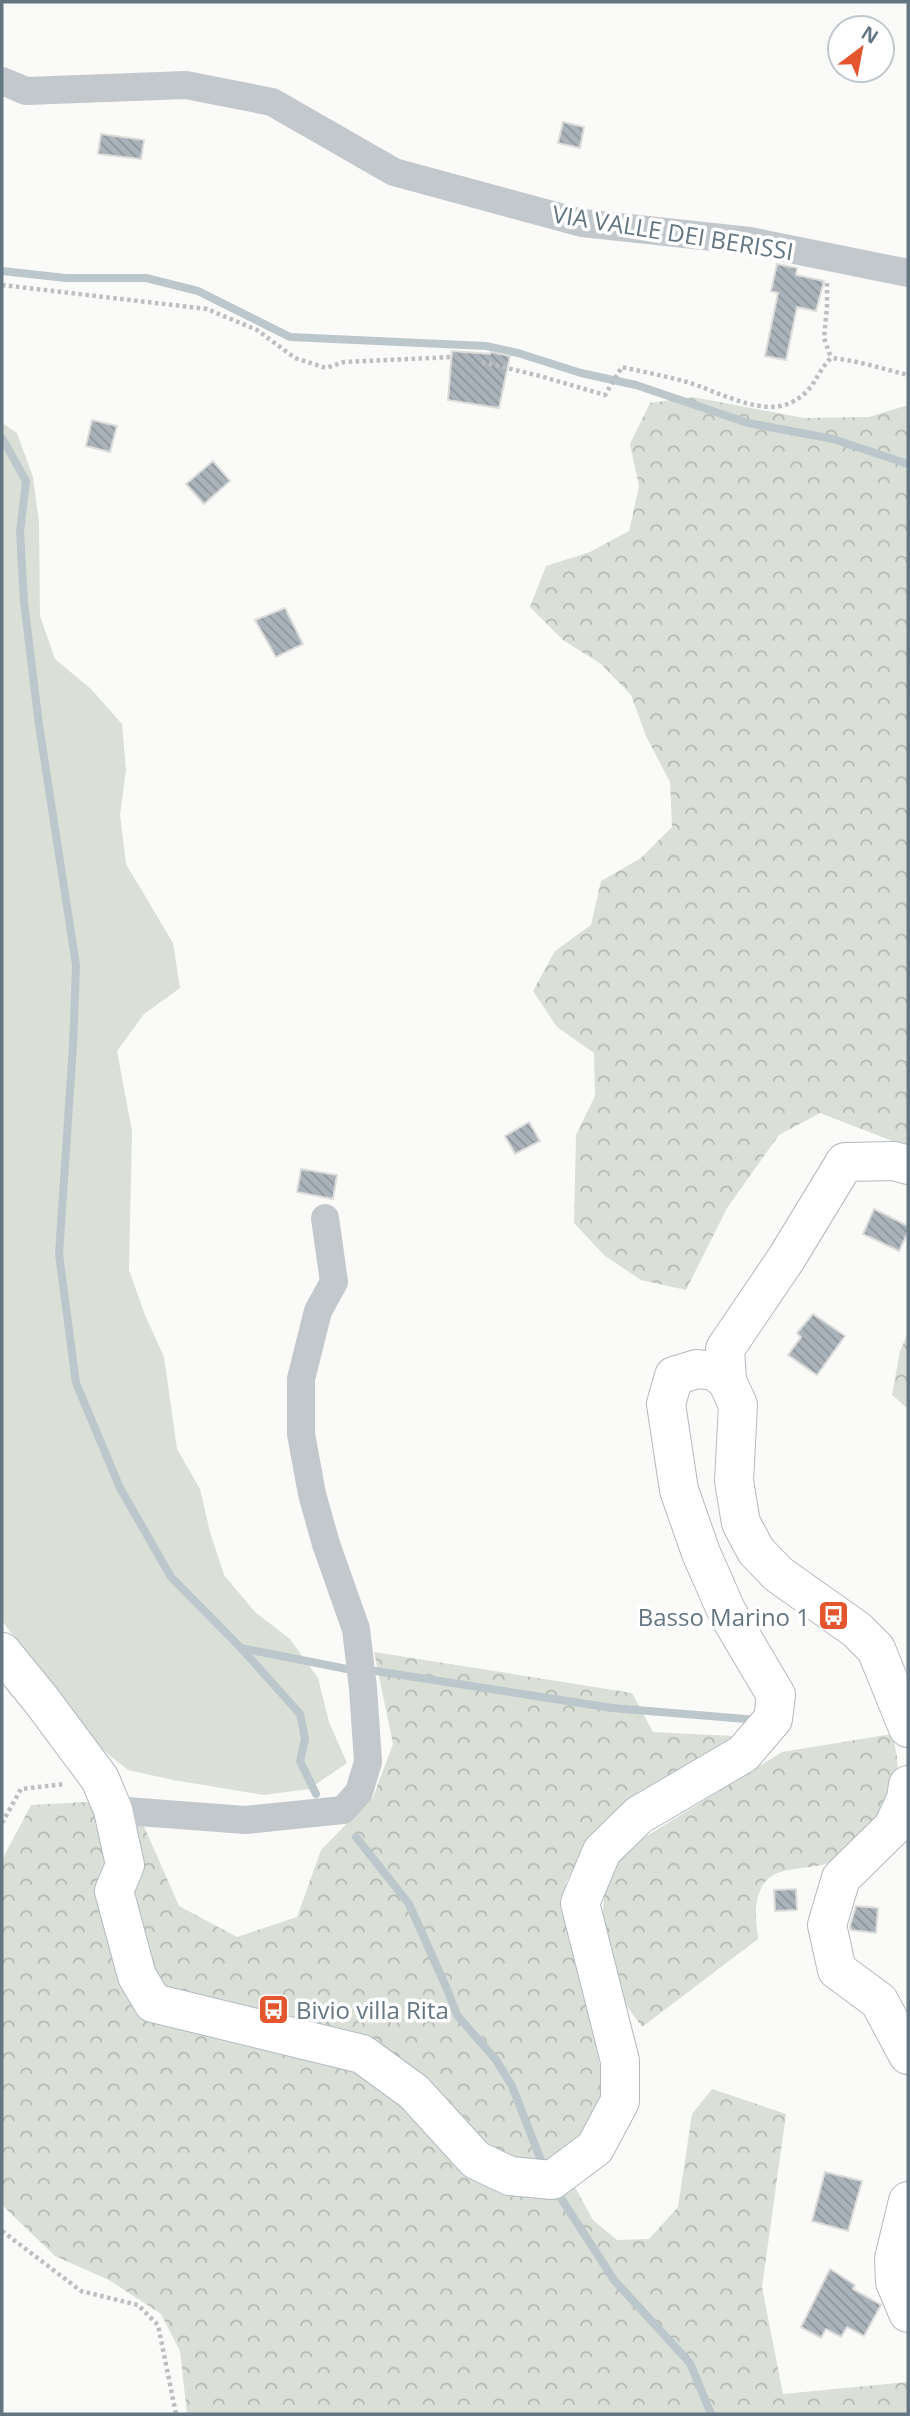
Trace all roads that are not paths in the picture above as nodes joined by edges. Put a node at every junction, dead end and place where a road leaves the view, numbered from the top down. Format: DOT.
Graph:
graph roads {
  1 [pos="2,81"];
  2 [pos="908,274"];
  3 [pos="908,1164"];
  4 [pos="325,1218"];
  5 [pos="727,1381"];
  6 [pos="2,1652"];
  7 [pos="908,1728"];
  8 [pos="908,1786"];
  9 [pos="106,1795"];
  10 [pos="908,2055"];
  11 [pos="908,2201"];
  12 [pos="908,2313"];
  1 -- 2 [label="street, VIA VALLE DEI BERISSI"];
  3 -- 5 [label="street"];
  4 -- 9 [label="street"];
  5 -- 7 [label="street"];
  5 -- 9 [label="street"];
  6 -- 9 [label="street"];
  8 -- 10 [label="street"];
  11 -- 12 [label="street"];
}
